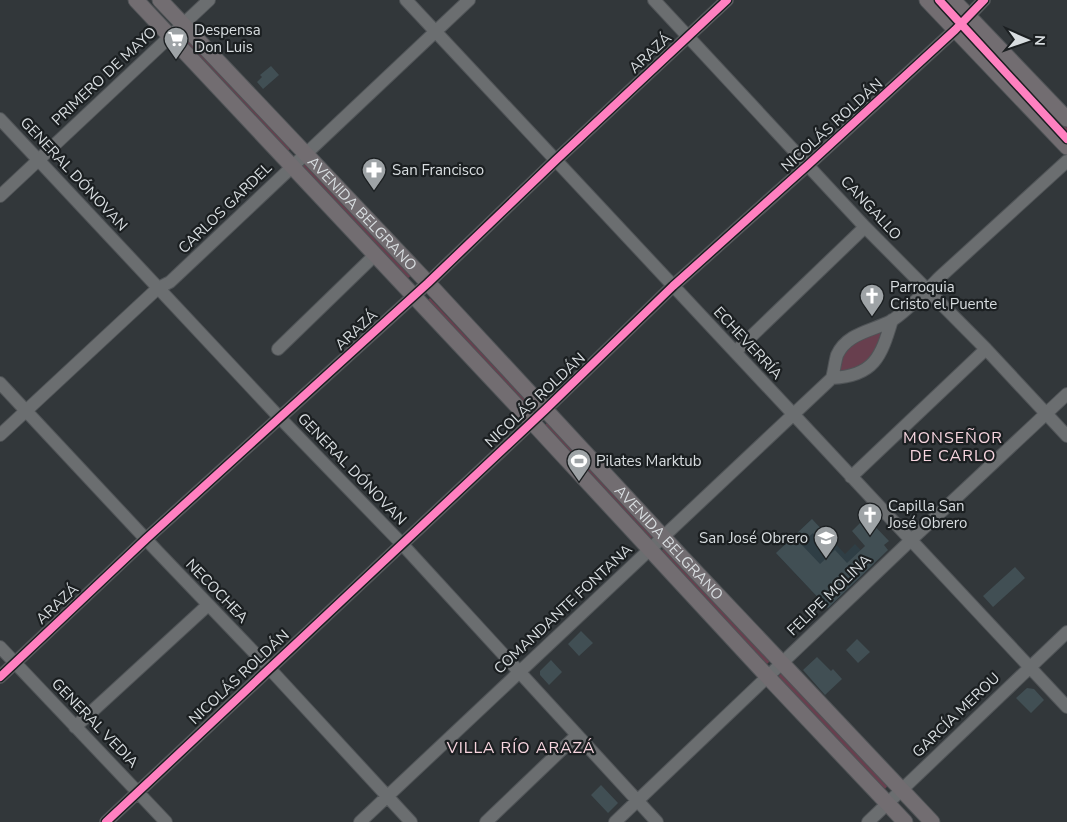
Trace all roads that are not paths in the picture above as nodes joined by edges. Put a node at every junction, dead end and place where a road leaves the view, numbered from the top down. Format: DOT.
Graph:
graph roads {
  1 [pos="136,0"];
  2 [pos="160,0"];
  3 [pos="209,0"];
  4 [pos="406,0"];
  5 [pos="470,0"];
  6 [pos="654,0"];
  7 [pos="727,0"];
  8 [pos="927,0"];
  9 [pos="953,0"];
  10 [pos="984,0"];
  11 [pos="968,16"];
  12 [pos="183,24"];
  13 [pos="955,30"];
  14 [pos="435,32"];
  15 [pos="170,36"];
  16 [pos="688,36"];
  17 [pos="0,119"];
  18 [pos="1067,119"];
  19 [pos="1067,147"];
  20 [pos="306,154"];
  21 [pos="39,160"];
  22 [pos="556,160"];
  23 [pos="1067,161"];
  24 [pos="808,165"];
  25 [pos="292,166"];
  26 [pos="0,196"];
  27 [pos="865,227"];
  28 [pos="376,255"];
  29 [pos="428,283"];
  30 [pos="673,286"];
  31 [pos="158,288"];
  32 [pos="927,290"];
  33 [pos="413,296"];
  34 [pos="892,320"];
  35 [pos="278,349"];
  36 [pos="986,349"];
  37 [pos="735,352"];
  38 [pos="832,378"];
  39 [pos="0,384"];
  40 [pos="1067,394"];
  41 [pos="546,409"];
  42 [pos="26,411"];
  43 [pos="1046,413"];
  44 [pos="794,415"];
  45 [pos="280,418"];
  46 [pos="532,422"];
  47 [pos="0,435"];
  48 [pos="1067,436"];
  49 [pos="852,477"];
  50 [pos="664,538"];
  51 [pos="146,540"];
  52 [pos="911,540"];
  53 [pos="402,544"];
  54 [pos="651,550"];
  55 [pos="208,605"];
  56 [pos="1067,632"];
  57 [pos="0,647"];
  58 [pos="782,662"];
  59 [pos="16,663"];
  60 [pos="1029,667"];
  61 [pos="268,668"];
  62 [pos="518,672"];
  63 [pos="767,676"];
  64 [pos="0,677"];
  65 [pos="1067,707"];
  66 [pos="75,727"];
  67 [pos="576,736"];
  68 [pos="901,789"];
  69 [pos="137,792"];
  70 [pos="387,797"];
  71 [pos="637,801"];
  72 [pos="887,803"];
  73 [pos="106,822"];
  74 [pos="166,822"];
  75 [pos="360,822"];
  76 [pos="411,822"];
  77 [pos="486,822"];
  78 [pos="615,822"];
  79 [pos="657,822"];
  80 [pos="868,822"];
  81 [pos="905,822"];
  82 [pos="932,822"];
  1 -- 15 [label="main road, AVENIDA BELGRANO"];
  2 -- 12 [label="main road, AVENIDA BELGRANO"];
  3 -- 12 [label="street, PRIMERO DE MAYO"];
  4 -- 14 [label="street, ECHEVERRÍA"];
  5 -- 14 [label="street, CARLOS GARDEL"];
  6 -- 16 [label="street, CANGALLO"];
  7 -- 16 [label="street, ARAZÁ"];
  8 -- 13 [label="main road"];
  9 -- 11 [label="main road"];
  10 -- 11 [label="street, NICOLÁS ROLDÁN"];
  11 -- 13 [label="street, NICOLÁS ROLDÁN"];
  11 -- 18 [label="main road"];
  12 -- 15 [label="street, PRIMERO DE MAYO"];
  12 -- 20 [label="main road, AVENIDA BELGRANO"];
  13 -- 19 [label="main road"];
  13 -- 24 [label="street, NICOLÁS ROLDÁN"];
  14 -- 20 [label="street, CARLOS GARDEL"];
  14 -- 22 [label="street, ECHEVERRÍA"];
  15 -- 21 [label="street, PRIMERO DE MAYO"];
  15 -- 25 [label="main road, AVENIDA BELGRANO"];
  16 -- 22 [label="street, ARAZÁ"];
  16 -- 24 [label="street, CANGALLO"];
  17 -- 21 [label="street, GENERAL DÓNOVAN"];
  20 -- 25 [label="street, CARLOS GARDEL"];
  20 -- 29 [label="main road, AVENIDA BELGRANO"];
  21 -- 26 [label="street, PRIMERO DE MAYO"];
  21 -- 31 [label="street, GENERAL DÓNOVAN"];
  22 -- 29 [label="street, ARAZÁ"];
  22 -- 30 [label="street, ECHEVERRÍA"];
  23 -- 32 [label="street"];
  24 -- 27 [label="street, CANGALLO"];
  24 -- 30 [label="street, NICOLÁS ROLDÁN"];
  25 -- 28 [label="main road, AVENIDA BELGRANO"];
  25 -- 31 [label="street, CARLOS GARDEL"];
  27 -- 32 [label="street, CANGALLO"];
  27 -- 37 [label="street"];
  28 -- 33 [label="main road, AVENIDA BELGRANO"];
  28 -- 35 [label="street"];
  29 -- 33 [label="street, ARAZÁ"];
  29 -- 41 [label="main road, AVENIDA BELGRANO"];
  30 -- 37 [label="street, ECHEVERRÍA"];
  30 -- 41 [label="street, NICOLÁS ROLDÁN"];
  31 -- 42 [label="street, CARLOS GARDEL"];
  31 -- 45 [label="street, GENERAL DÓNOVAN"];
  32 -- 34 [label="street"];
  32 -- 36 [label="street, CANGALLO"];
  33 -- 45 [label="street, ARAZÁ"];
  33 -- 46 [label="main road, AVENIDA BELGRANO"];
  34 -- 38 [label="street"];
  34 -- 38 [label="street"];
  36 -- 43 [label="street, CANGALLO"];
  36 -- 49 [label="street"];
  37 -- 44 [label="street, ECHEVERRÍA"];
  38 -- 44 [label="street, COMANDANTE FONTANA"];
  39 -- 42 [label="street, NECOCHEA"];
  40 -- 43 [label="street, FELIPE MOLINA"];
  41 -- 46 [label="street, NICOLÁS ROLDÁN"];
  41 -- 50 [label="main road, AVENIDA BELGRANO"];
  42 -- 47 [label="street, CARLOS GARDEL"];
  42 -- 51 [label="street, NECOCHEA"];
  43 -- 48 [label="street, CANGALLO"];
  43 -- 52 [label="street, FELIPE MOLINA"];
  44 -- 49 [label="street, ECHEVERRÍA"];
  44 -- 50 [label="street, COMANDANTE FONTANA"];
  45 -- 51 [label="street, ARAZÁ"];
  45 -- 53 [label="street, GENERAL DÓNOVAN"];
  46 -- 53 [label="street, NICOLÁS ROLDÁN"];
  46 -- 54 [label="main road, AVENIDA BELGRANO"];
  49 -- 52 [label="street, ECHEVERRÍA"];
  50 -- 54 [label="street, COMANDANTE FONTANA"];
  50 -- 58 [label="main road, AVENIDA BELGRANO"];
  51 -- 55 [label="street, NECOCHEA"];
  51 -- 59 [label="street, ARAZÁ"];
  52 -- 58 [label="street, FELIPE MOLINA"];
  52 -- 60 [label="street, ECHEVERRÍA"];
  53 -- 61 [label="street, NICOLÁS ROLDÁN"];
  53 -- 62 [label="street, GENERAL DÓNOVAN"];
  54 -- 62 [label="street, COMANDANTE FONTANA"];
  54 -- 63 [label="main road, AVENIDA BELGRANO"];
  55 -- 61 [label="street, NECOCHEA"];
  55 -- 66 [label="street"];
  56 -- 60 [label="street, GARCÍA MEROU"];
  57 -- 59 [label="street, GENERAL VEDIA"];
  58 -- 63 [label="street, FELIPE MOLINA"];
  58 -- 68 [label="main road, AVENIDA BELGRANO"];
  59 -- 64 [label="street, ARAZÁ"];
  59 -- 66 [label="street, GENERAL VEDIA"];
  60 -- 65 [label="street, ECHEVERRÍA"];
  60 -- 68 [label="street, GARCÍA MEROU"];
  61 -- 69 [label="street, NICOLÁS ROLDÁN"];
  61 -- 70 [label="street, NECOCHEA"];
  62 -- 67 [label="street, GENERAL DÓNOVAN"];
  62 -- 70 [label="street, COMANDANTE FONTANA"];
  63 -- 71 [label="street, FELIPE MOLINA"];
  63 -- 72 [label="main road, AVENIDA BELGRANO"];
  66 -- 69 [label="street, GENERAL VEDIA"];
  67 -- 71 [label="street, GENERAL DÓNOVAN"];
  67 -- 77 [label="street"];
  68 -- 72 [label="street, GARCÍA MEROU"];
  68 -- 82 [label="main road, AVENIDA BELGRANO"];
  69 -- 73 [label="street, NICOLÁS ROLDÁN"];
  69 -- 74 [label="street, GENERAL VEDIA"];
  70 -- 75 [label="street, COMANDANTE FONTANA"];
  70 -- 76 [label="street, NECOCHEA"];
  71 -- 78 [label="street, FELIPE MOLINA"];
  71 -- 79 [label="street, GENERAL DÓNOVAN"];
  72 -- 80 [label="street, GARCÍA MEROU"];
  72 -- 81 [label="main road, AVENIDA BELGRANO"];
}
